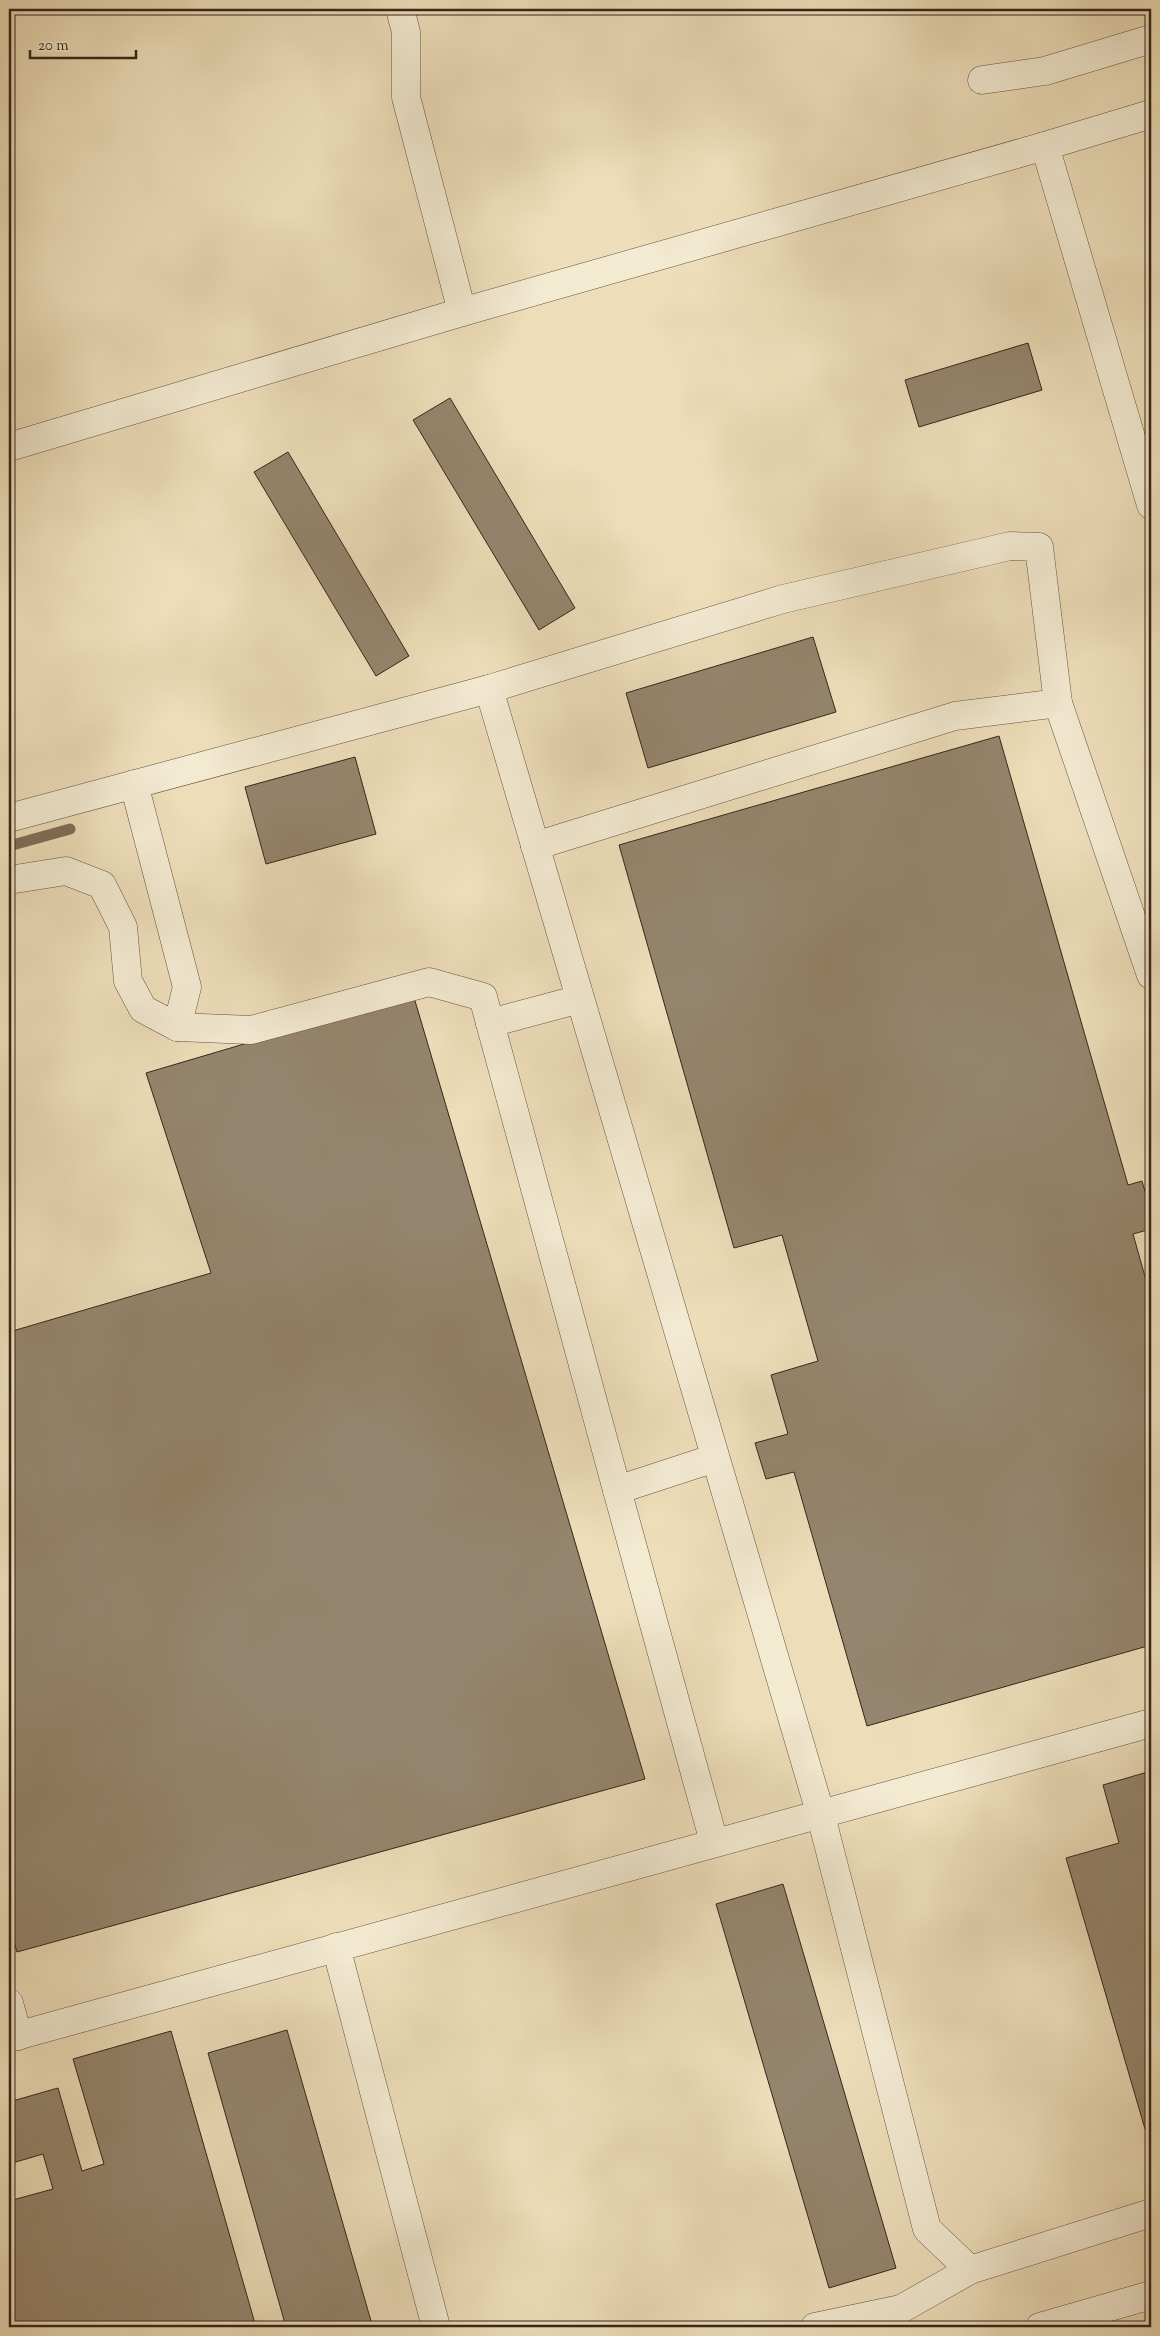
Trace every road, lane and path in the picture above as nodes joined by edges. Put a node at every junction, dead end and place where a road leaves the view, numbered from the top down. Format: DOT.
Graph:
graph roads {
  1 [pos="400,9"];
  2 [pos="1151,39"];
  3 [pos="982,80"];
  4 [pos="1151,114"];
  5 [pos="1045,146"];
  6 [pos="462,312"];
  7 [pos="9,447"];
  8 [pos="1151,504"];
  9 [pos="489,689"];
  10 [pos="1058,703"];
  11 [pos="134,784"];
  12 [pos="9,818"];
  13 [pos="535,846"];
  14 [pos="9,880"];
  15 [pos="1151,975"];
  16 [pos="580,999"];
  17 [pos="490,1023"];
  18 [pos="177,1027"];
  19 [pos="715,1458"];
  20 [pos="617,1490"];
  21 [pos="1151,1723"];
  22 [pos="820,1812"];
  23 [pos="714,1842"];
  24 [pos="336,1947"];
  25 [pos="9,2003"];
  26 [pos="13,2037"];
  27 [pos="1151,2213"];
  28 [pos="970,2270"];
  29 [pos="1151,2295"];
  30 [pos="436,2327"];
  31 [pos="815,2327"];
  32 [pos="1040,2327"];
  1 -- 6 [label="street"];
  2 -- 3 [label="street"];
  4 -- 5 [label="street"];
  5 -- 6 [label="street"];
  5 -- 8 [label="street"];
  6 -- 7 [label="street"];
  9 -- 10 [label="street"];
  9 -- 11 [label="street"];
  9 -- 13 [label="street"];
  10 -- 13 [label="street"];
  10 -- 15 [label="street"];
  11 -- 12 [label="street"];
  11 -- 18 [label="street"];
  13 -- 16 [label="street"];
  14 -- 18 [label="street"];
  16 -- 17 [label="street"];
  16 -- 19 [label="street"];
  17 -- 18 [label="street"];
  17 -- 20 [label="street"];
  19 -- 20 [label="street"];
  19 -- 22 [label="street"];
  20 -- 23 [label="street"];
  21 -- 22 [label="street"];
  22 -- 23 [label="street"];
  22 -- 28 [label="street"];
  23 -- 24 [label="street"];
  24 -- 26 [label="street"];
  24 -- 30 [label="street"];
  25 -- 26 [label="street"];
  27 -- 28 [label="street"];
  28 -- 31 [label="street"];
  29 -- 32 [label="street"];
}
